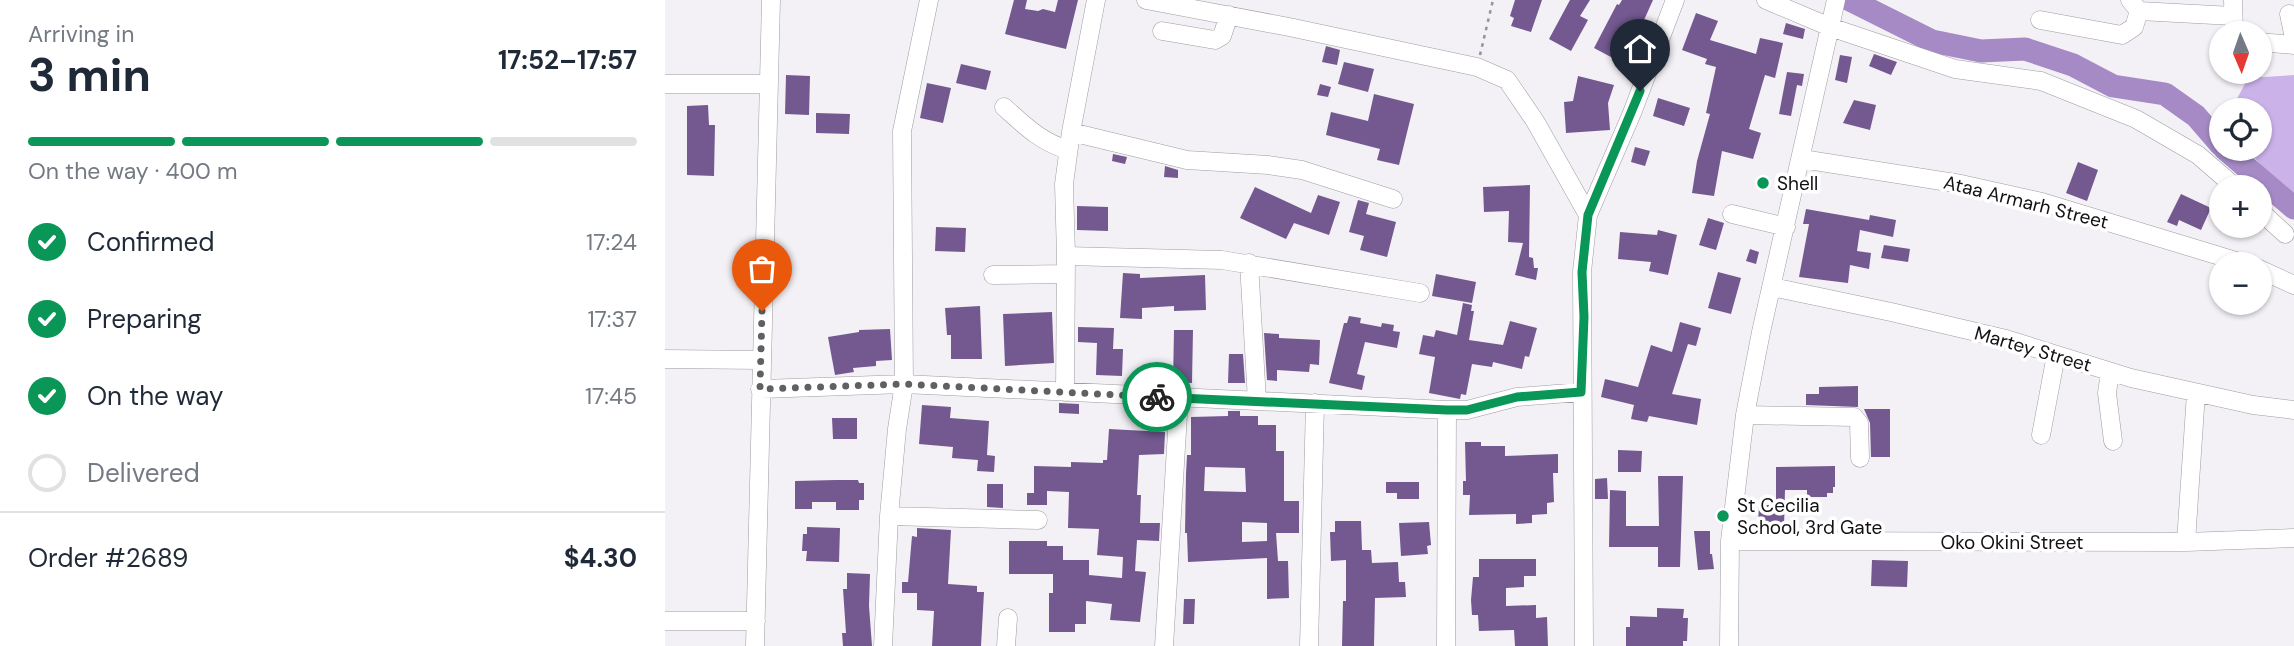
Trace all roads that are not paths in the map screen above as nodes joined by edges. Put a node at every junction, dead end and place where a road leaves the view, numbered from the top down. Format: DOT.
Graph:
graph roads {
  1 [pos="771,0"];
  2 [pos="929,0"];
  3 [pos="1095,0"];
  4 [pos="1146,0"];
  5 [pos="1675,0"];
  6 [pos="1766,0"];
  7 [pos="1836,0"];
  8 [pos="2134,5"];
  9 [pos="2289,14"];
  10 [pos="1229,15"];
  11 [pos="2234,17"];
  12 [pos="2040,20"];
  13 [pos="1831,23"];
  14 [pos="1162,31"];
  15 [pos="2294,38"];
  16 [pos="2272,43"];
  17 [pos="2294,45"];
  18 [pos="665,84"];
  19 [pos="767,84"];
  20 [pos="1004,107"];
  21 [pos="1069,141"];
  22 [pos="1802,159"];
  23 [pos="2221,175"];
  24 [pos="1393,199"];
  25 [pos="1732,214"];
  26 [pos="1588,215"];
  27 [pos="2272,222"];
  28 [pos="1786,227"];
  29 [pos="2285,233"];
  30 [pos="2209,253"];
  31 [pos="1249,263"];
  32 [pos="1066,265"];
  33 [pos="993,275"];
  34 [pos="2272,275"];
  35 [pos="2294,285"];
  36 [pos="1772,287"];
  37 [pos="1420,293"];
  38 [pos="2056,355"];
  39 [pos="665,359"];
  40 [pos="761,360"];
  41 [pos="2110,372"];
  42 [pos="904,384"];
  43 [pos="760,389"];
  44 [pos="1065,391"];
  45 [pos="1581,392"];
  46 [pos="2196,393"];
  47 [pos="1179,398"];
  48 [pos="1257,401"];
  49 [pos="1315,403"];
  50 [pos="1447,410"];
  51 [pos="2294,410"];
  52 [pos="1745,415"];
  53 [pos="2041,435"];
  54 [pos="2113,441"];
  55 [pos="1860,458"];
  56 [pos="889,516"];
  57 [pos="1038,520"];
  58 [pos="2294,538"];
  59 [pos="1730,541"];
  60 [pos="2186,542"];
  61 [pos="1008,618"];
  62 [pos="665,621"];
  63 [pos="755,621"];
  64 [pos="755,646"];
  65 [pos="884,646"];
  66 [pos="1006,646"];
  67 [pos="1164,646"];
  68 [pos="1308,646"];
  69 [pos="1446,646"];
  70 [pos="1584,646"];
  71 [pos="1729,646"];
  1 -- 19 [label="street"];
  2 -- 42 [label="street"];
  3 -- 21 [label="street"];
  4 -- 10 [label="street"];
  5 -- 26 [label="street"];
  6 -- 13 [label="street"];
  7 -- 13 [label="street"];
  8 -- 11 [label="street"];
  8 -- 12 [label="street"];
  9 -- 15 [label="street"];
  10 -- 14 [label="street"];
  10 -- 26 [label="street"];
  13 -- 22 [label="street"];
  13 -- 23 [label="street"];
  16 -- 17 [label="street"];
  18 -- 19 [label="street"];
  19 -- 40 [label="street"];
  20 -- 21 [label="street"];
  21 -- 24 [label="street"];
  21 -- 32 [label="street"];
  22 -- 28 [label="street"];
  22 -- 30 [label="street, Ataa Armarh Street"];
  25 -- 28 [label="street"];
  26 -- 45 [label="street"];
  27 -- 29 [label="street"];
  28 -- 36 [label="street"];
  31 -- 32 [label="street"];
  31 -- 37 [label="street"];
  31 -- 48 [label="street"];
  32 -- 33 [label="street"];
  32 -- 44 [label="street"];
  34 -- 35 [label="street"];
  36 -- 38 [label="street, Martey Street"];
  36 -- 52 [label="street"];
  38 -- 41 [label="street, Martey Street"];
  38 -- 53 [label="street"];
  39 -- 40 [label="street"];
  40 -- 43 [label="street"];
  41 -- 46 [label="street, Martey Street"];
  41 -- 54 [label="street"];
  42 -- 43 [label="street"];
  42 -- 44 [label="street"];
  42 -- 56 [label="street"];
  43 -- 63 [label="street"];
  44 -- 47 [label="street"];
  45 -- 50 [label="street"];
  45 -- 70 [label="street"];
  46 -- 51 [label="street, Martey Street"];
  46 -- 60 [label="street"];
  47 -- 48 [label="street"];
  47 -- 67 [label="street"];
  48 -- 49 [label="street"];
  49 -- 50 [label="street"];
  49 -- 68 [label="street"];
  50 -- 69 [label="street"];
  52 -- 55 [label="street"];
  52 -- 59 [label="street"];
  56 -- 57 [label="street"];
  56 -- 65 [label="street"];
  58 -- 60 [label="street, Oko Okini Street"];
  59 -- 60 [label="street, Oko Okini Street"];
  59 -- 71 [label="street"];
  61 -- 66 [label="street"];
  62 -- 63 [label="street"];
  63 -- 64 [label="street"];
}
